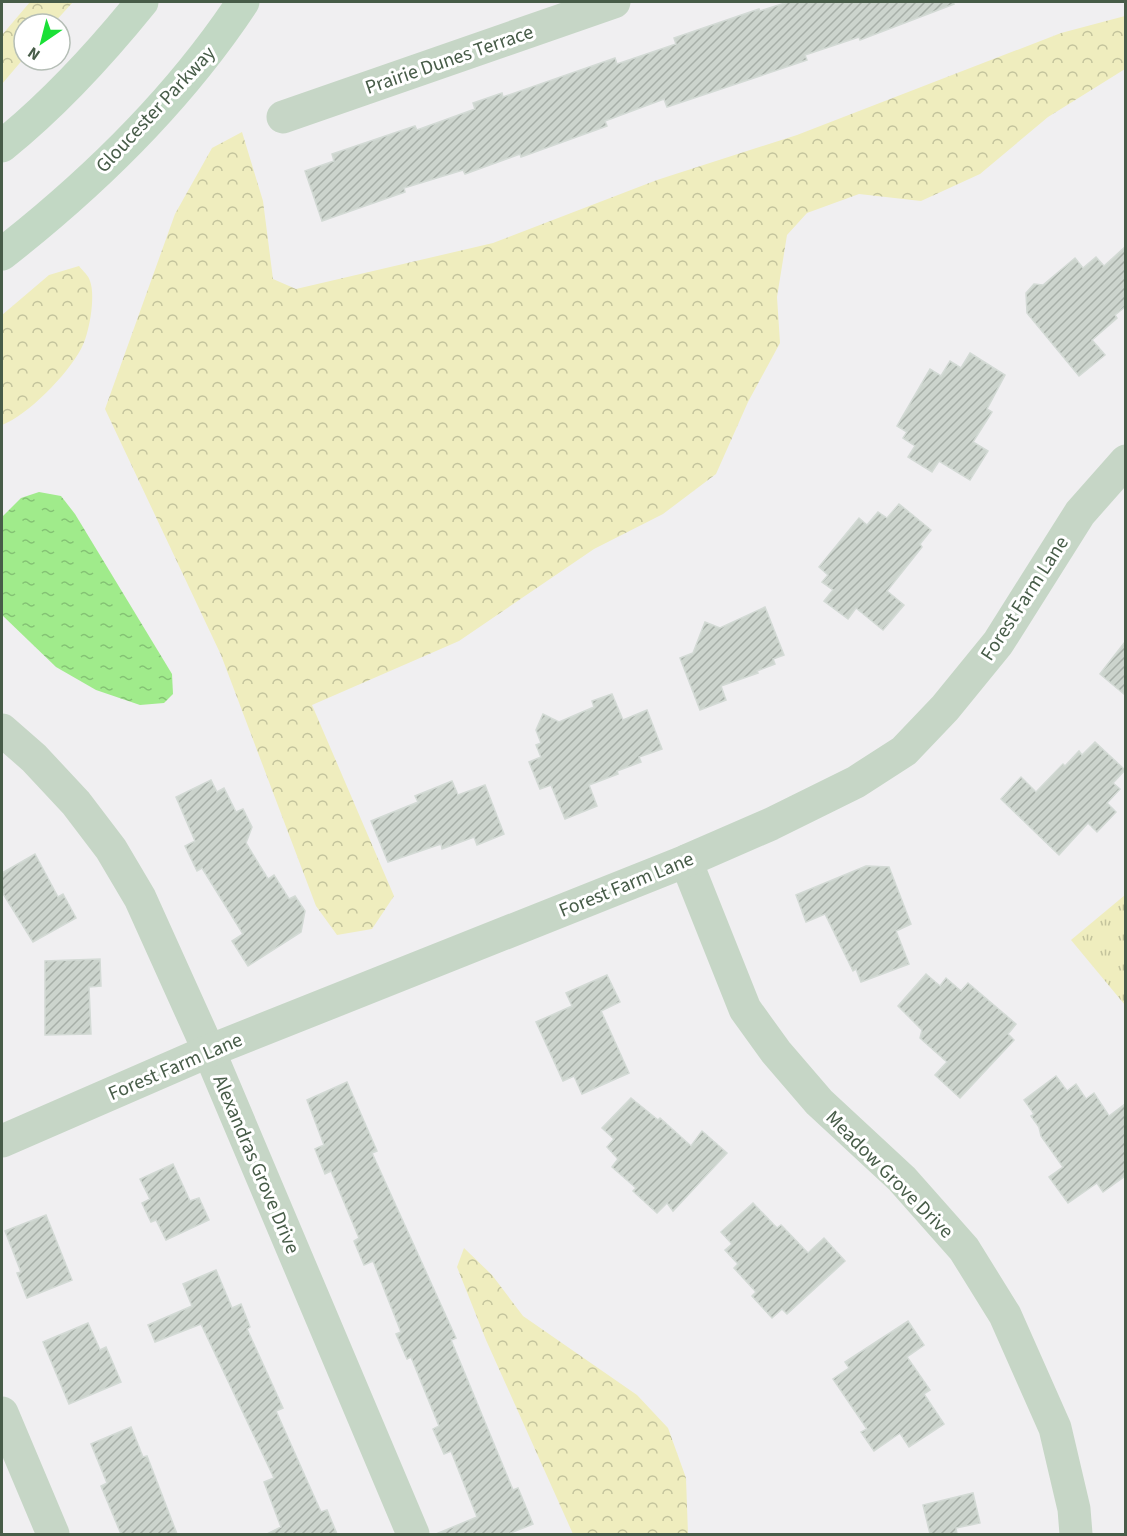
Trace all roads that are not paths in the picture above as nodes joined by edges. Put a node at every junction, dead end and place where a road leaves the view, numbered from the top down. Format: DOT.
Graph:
graph roads {
  1 [pos="142,2"];
  2 [pos="243,2"];
  3 [pos="614,2"];
  4 [pos="283,117"];
  5 [pos="2,146"];
  6 [pos="2,254"];
  7 [pos="1125,461"];
  8 [pos="2,730"];
  9 [pos="686,861"];
  10 [pos="209,1051"];
  11 [pos="2,1141"];
  12 [pos="2,1413"];
  13 [pos="54,1534"];
  14 [pos="412,1534"];
  15 [pos="1076,1534"];
  1 -- 5 [label="main road"];
  2 -- 6 [label="main road, Gloucester Parkway"];
  3 -- 4 [label="street, Prairie Dunes Terrace"];
  7 -- 9 [label="street, Forest Farm Lane"];
  8 -- 10 [label="street, Alexandras Grove Drive"];
  9 -- 10 [label="street, Forest Farm Lane"];
  9 -- 15 [label="street, Meadow Grove Drive"];
  10 -- 11 [label="street, Forest Farm Lane"];
  10 -- 14 [label="street, Alexandras Grove Drive"];
  12 -- 13 [label="street"];
}
